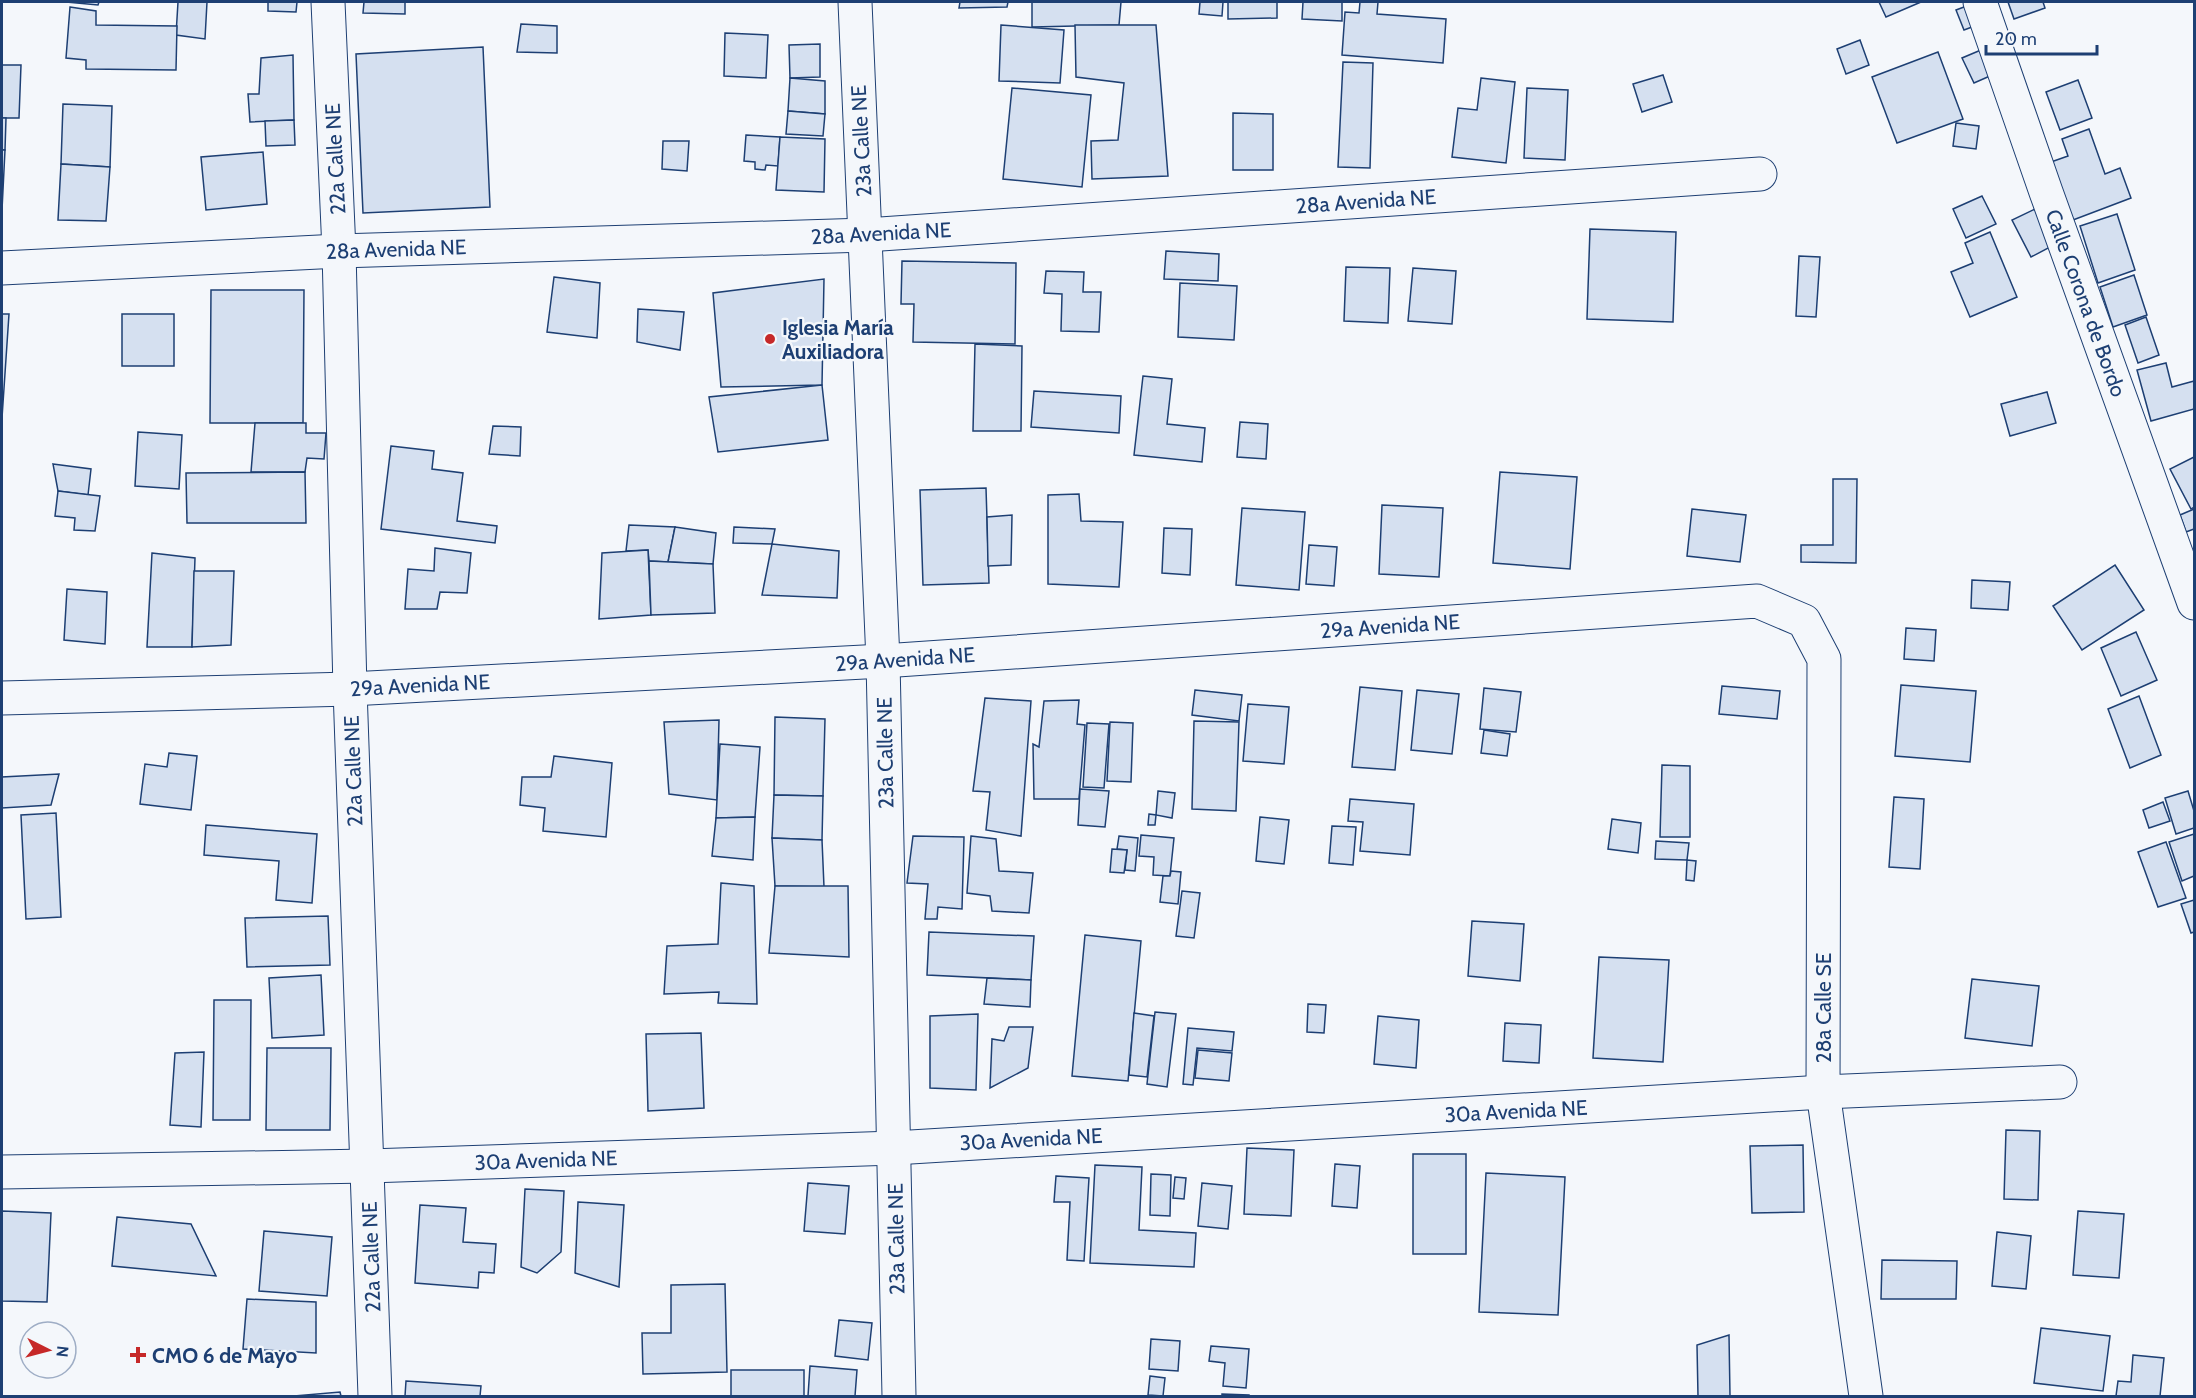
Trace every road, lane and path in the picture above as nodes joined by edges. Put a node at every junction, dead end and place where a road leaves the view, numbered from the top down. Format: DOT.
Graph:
graph roads {
  1 [pos="328,2"];
  2 [pos="855,2"];
  3 [pos="1980,2"];
  4 [pos="1760,174"];
  5 [pos="866,235"];
  6 [pos="339,250"];
  7 [pos="2,268"];
  8 [pos="2194,603"];
  9 [pos="1804,621"];
  10 [pos="883,660"];
  11 [pos="350,689"];
  12 [pos="2,698"];
  13 [pos="2060,1082"];
  14 [pos="1823,1092"];
  15 [pos="894,1148"];
  16 [pos="369,1166"];
  17 [pos="2,1172"];
  18 [pos="375,1396"];
  19 [pos="899,1396"];
  20 [pos="1866,1396"];
  1 -- 6 [label="street, 22a Calle NE"];
  2 -- 5 [label="street, 23a Calle NE"];
  3 -- 8 [label="street, Calle Corona de Bordo"];
  4 -- 5 [label="street, 28a Avenida NE"];
  5 -- 6 [label="street, 28a Avenida NE"];
  5 -- 10 [label="street, 23a Calle NE"];
  6 -- 7 [label="street, 28a Avenida NE"];
  6 -- 11 [label="street, 22a Calle NE"];
  9 -- 10 [label="street, 29a Avenida NE"];
  9 -- 14 [label="street, 28a Calle SE"];
  10 -- 11 [label="street, 29a Avenida NE"];
  10 -- 15 [label="street, 23a Calle NE"];
  11 -- 12 [label="street, 29a Avenida NE"];
  11 -- 16 [label="street, 22a Calle NE"];
  13 -- 14 [label="street, 30a Avenida NE"];
  14 -- 15 [label="street, 30a Avenida NE"];
  14 -- 20 [label="street, 28a Calle SE"];
  15 -- 16 [label="street, 30a Avenida NE"];
  15 -- 19 [label="street, 23a Calle NE"];
  16 -- 17 [label="street, 30a Avenida NE"];
  16 -- 18 [label="street, 22a Calle NE"];
}
